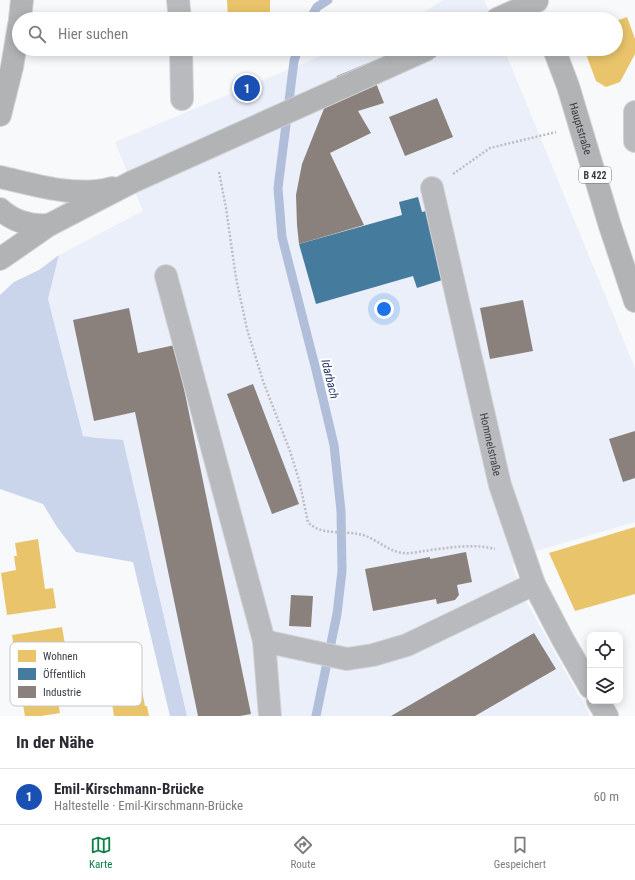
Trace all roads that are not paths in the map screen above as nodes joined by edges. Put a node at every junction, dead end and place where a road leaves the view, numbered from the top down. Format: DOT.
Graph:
graph roads {
  1 [pos="22,0"];
  2 [pos="178,0"];
  3 [pos="539,7"];
  4 [pos="21,12"];
  5 [pos="179,12"];
  6 [pos="522,12"];
  7 [pos="14,56"];
  8 [pos="181,56"];
  9 [pos="412,56"];
  10 [pos="557,56"];
  11 [pos="182,99"];
  12 [pos="635,112"];
  13 [pos="0,115"];
  14 [pos="635,141"];
  15 [pos="0,177"];
  16 [pos="132,182"];
  17 [pos="432,188"];
  18 [pos="0,209"];
  19 [pos="49,225"];
  20 [pos="0,259"];
  21 [pos="166,276"];
  22 [pos="635,301"];
  23 [pos="534,584"];
  24 [pos="264,641"];
  25 [pos="587,682"];
  26 [pos="600,704"];
  27 [pos="270,716"];
  28 [pos="607,716"];
  1 -- 4 [label="main road"];
  2 -- 5 [label="street"];
  3 -- 6 [label="main road"];
  7 -- 13 [label="main road"];
  8 -- 11 [label="street"];
  9 -- 16 [label="main road, bridge"];
  10 -- 22 [label="main road, Hauptstraße / B 422"];
  12 -- 14 [label="street"];
  15 -- 16 [label="main road"];
  16 -- 19 [label="main road"];
  17 -- 23 [label="street, Hommelstraße"];
  18 -- 19 [label="main road"];
  19 -- 20 [label="main road"];
  21 -- 24 [label="street"];
  23 -- 24 [label="street"];
  23 -- 25 [label="street, Hommelstraße"];
  24 -- 27 [label="street"];
  26 -- 28 [label="street"];
}
